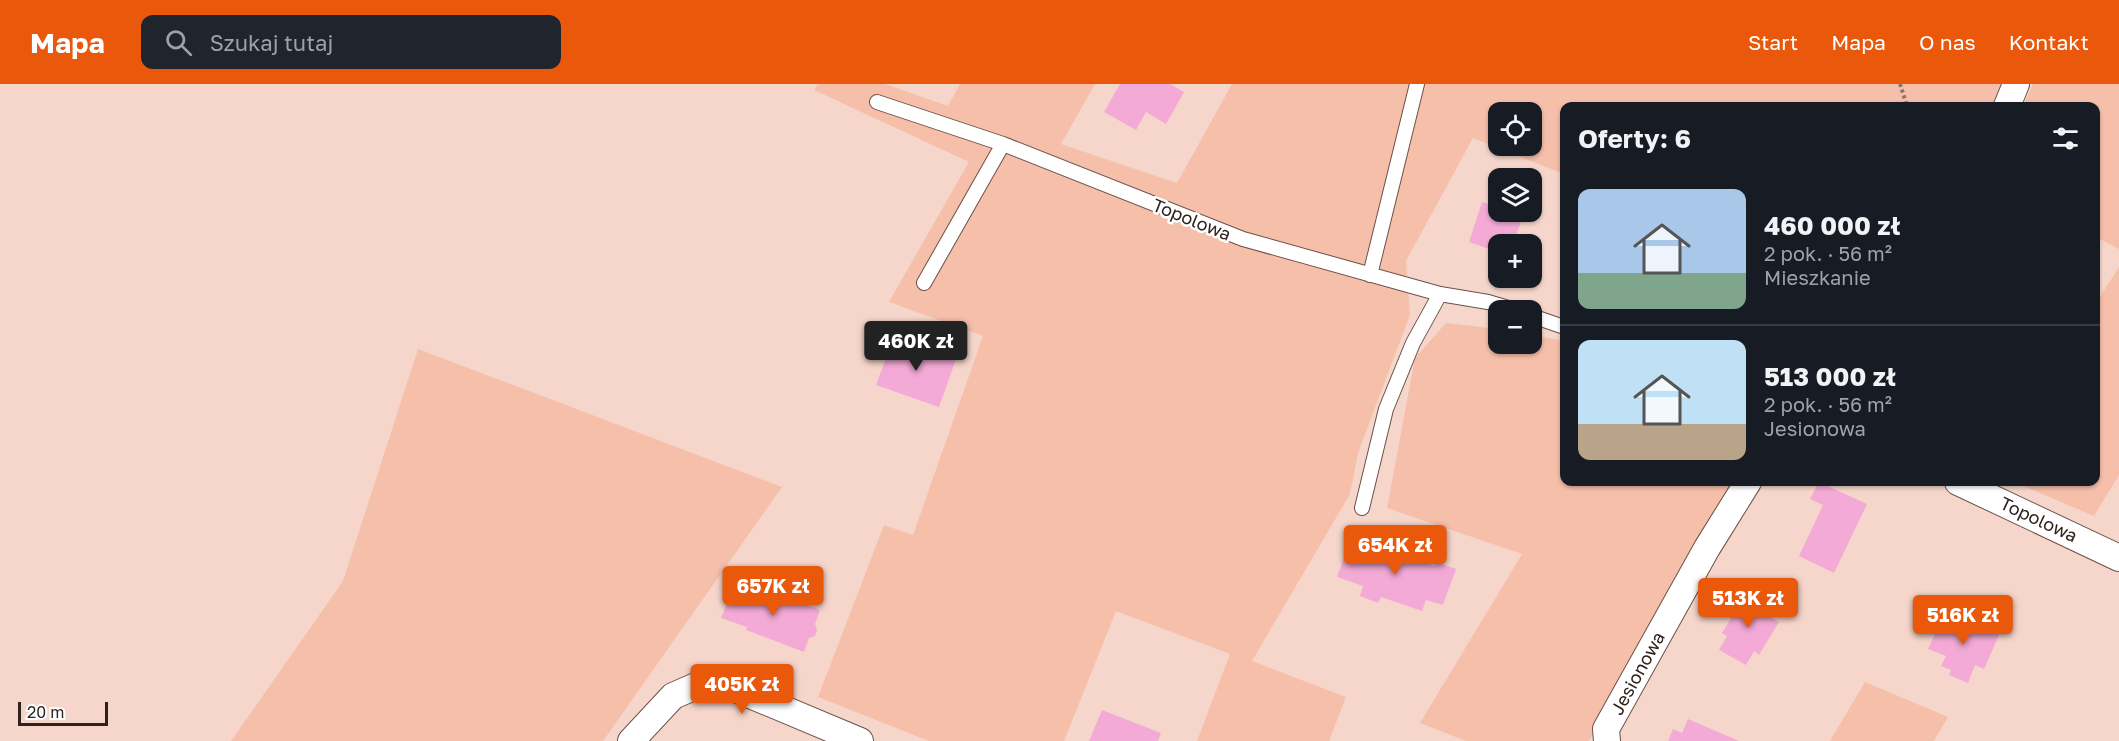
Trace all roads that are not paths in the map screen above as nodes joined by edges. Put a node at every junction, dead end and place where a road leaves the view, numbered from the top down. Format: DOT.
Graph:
graph roads {
  1 [pos="1416,84"];
  2 [pos="2016,84"];
  3 [pos="878,102"];
  4 [pos="2009,102"];
  5 [pos="1003,144"];
  6 [pos="1370,275"];
  7 [pos="924,284"];
  8 [pos="1440,294"];
  9 [pos="1488,302"];
  10 [pos="1542,319"];
  11 [pos="1560,326"];
  12 [pos="1746,486"];
  13 [pos="1966,486"];
  14 [pos="1362,508"];
  15 [pos="2119,558"];
  16 [pos="631,741"];
  17 [pos="860,741"];
  18 [pos="1607,741"];
  1 -- 6 [label="lane"];
  2 -- 4 [label="street"];
  3 -- 5 [label="lane, Topolowa"];
  5 -- 6 [label="lane, Topolowa"];
  5 -- 7 [label="lane"];
  6 -- 8 [label="lane, Topolowa"];
  8 -- 9 [label="lane, Topolowa"];
  8 -- 14 [label="lane"];
  10 -- 11 [label="lane"];
  12 -- 18 [label="street, Jesionowa"];
  13 -- 15 [label="street, Topolowa"];
  16 -- 17 [label="street"];
}
